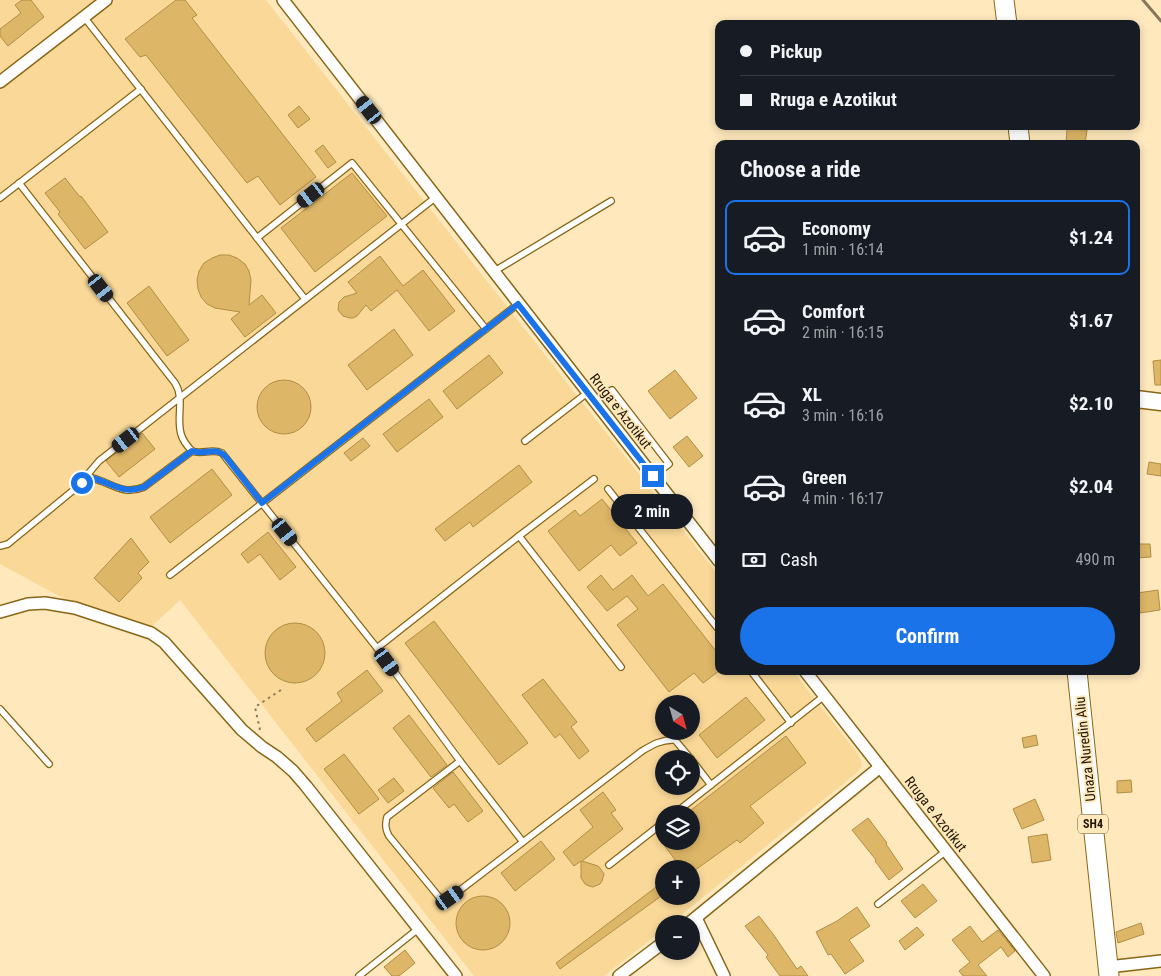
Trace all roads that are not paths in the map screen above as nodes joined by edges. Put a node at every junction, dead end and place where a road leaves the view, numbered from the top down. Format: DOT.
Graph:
graph roads {
  1 [pos="106,0"];
  2 [pos="283,0"];
  3 [pos="1004,0"];
  4 [pos="84,17"];
  5 [pos="1006,20"];
  6 [pos="0,82"];
  7 [pos="141,90"];
  8 [pos="20,183"];
  9 [pos="436,197"];
  10 [pos="0,198"];
  11 [pos="612,201"];
  12 [pos="401,224"];
  13 [pos="257,238"];
  14 [pos="493,272"];
  15 [pos="305,299"];
  16 [pos="518,304"];
  17 [pos="486,329"];
  18 [pos="180,397"];
  19 [pos="590,397"];
  20 [pos="1140,399"];
  21 [pos="1161,402"];
  22 [pos="524,442"];
  23 [pos="192,451"];
  24 [pos="653,476"];
  25 [pos="87,479"];
  26 [pos="594,479"];
  27 [pos="608,489"];
  28 [pos="262,503"];
  29 [pos="519,536"];
  30 [pos="0,546"];
  31 [pos="715,556"];
  32 [pos="170,575"];
  33 [pos="0,612"];
  34 [pos="715,625"];
  35 [pos="376,648"];
  36 [pos="621,667"];
  37 [pos="754,675"];
  38 [pos="808,675"];
  39 [pos="1077,675"];
  40 [pos="824,696"];
  41 [pos="0,709"];
  42 [pos="791,723"];
  43 [pos="683,750"];
  44 [pos="460,761"];
  45 [pos="49,764"];
  46 [pos="880,767"];
  47 [pos="700,771"];
  48 [pos="711,785"];
  49 [pos="685,805"];
  50 [pos="655,829"];
  51 [pos="523,842"];
  52 [pos="946,851"];
  53 [pos="609,865"];
  54 [pos="878,904"];
  55 [pos="699,915"];
  56 [pos="418,929"];
  57 [pos="700,935"];
  58 [pos="655,949"];
  59 [pos="1161,961"];
  60 [pos="1108,972"];
  61 [pos="359,976"];
  62 [pos="456,976"];
  63 [pos="619,976"];
  64 [pos="724,976"];
  65 [pos="1044,976"];
  1 -- 4 [label="street"];
  2 -- 9 [label="street, Rruga e Azotikut"];
  3 -- 5 [label="main road"];
  4 -- 6 [label="street"];
  4 -- 7 [label="lane"];
  7 -- 8 [label="lane"];
  7 -- 13 [label="lane"];
  8 -- 10 [label="lane"];
  8 -- 18 [label="lane"];
  9 -- 12 [label="lane"];
  9 -- 14 [label="street, Rruga e Azotikut"];
  11 -- 14 [label="lane"];
  12 -- 13 [label="lane"];
  12 -- 15 [label="lane"];
  12 -- 17 [label="lane"];
  13 -- 15 [label="lane"];
  14 -- 16 [label="street, Rruga e Azotikut"];
  15 -- 18 [label="lane"];
  16 -- 17 [label="lane"];
  16 -- 19 [label="street, Rruga e Azotikut"];
  17 -- 28 [label="lane"];
  18 -- 23 [label="lane"];
  18 -- 25 [label="lane"];
  19 -- 22 [label="lane"];
  19 -- 24 [label="street, Rruga e Azotikut"];
  19 -- 24 [label="lane"];
  20 -- 21 [label="street"];
  23 -- 25 [label="lane"];
  23 -- 28 [label="lane"];
  24 -- 31 [label="street, Rruga e Azotikut"];
  25 -- 30 [label="lane"];
  26 -- 29 [label="lane"];
  27 -- 34 [label="lane"];
  28 -- 32 [label="lane"];
  28 -- 35 [label="lane"];
  29 -- 35 [label="lane"];
  29 -- 36 [label="lane"];
  33 -- 56 [label="street"];
  35 -- 44 [label="lane"];
  37 -- 42 [label="lane"];
  38 -- 40 [label="street, Rruga e Azotikut"];
  39 -- 60 [label="main road, Unaza Nuredin Aliu / SH4"];
  40 -- 42 [label="lane"];
  40 -- 46 [label="street, Rruga e Azotikut"];
  41 -- 45 [label="lane"];
  42 -- 48 [label="lane"];
  43 -- 51 [label="lane"];
  44 -- 51 [label="lane"];
  44 -- 51 [label="lane"];
  46 -- 52 [label="street, Rruga e Azotikut"];
  46 -- 55 [label="street"];
  47 -- 48 [label="lane"];
  48 -- 49 [label="lane"];
  50 -- 53 [label="lane"];
  52 -- 54 [label="lane"];
  52 -- 65 [label="street, Rruga e Azotikut"];
  56 -- 61 [label="lane"];
  56 -- 62 [label="street"];
  57 -- 64 [label="street"];
  58 -- 63 [label="street"];
  59 -- 60 [label="street"];
}
